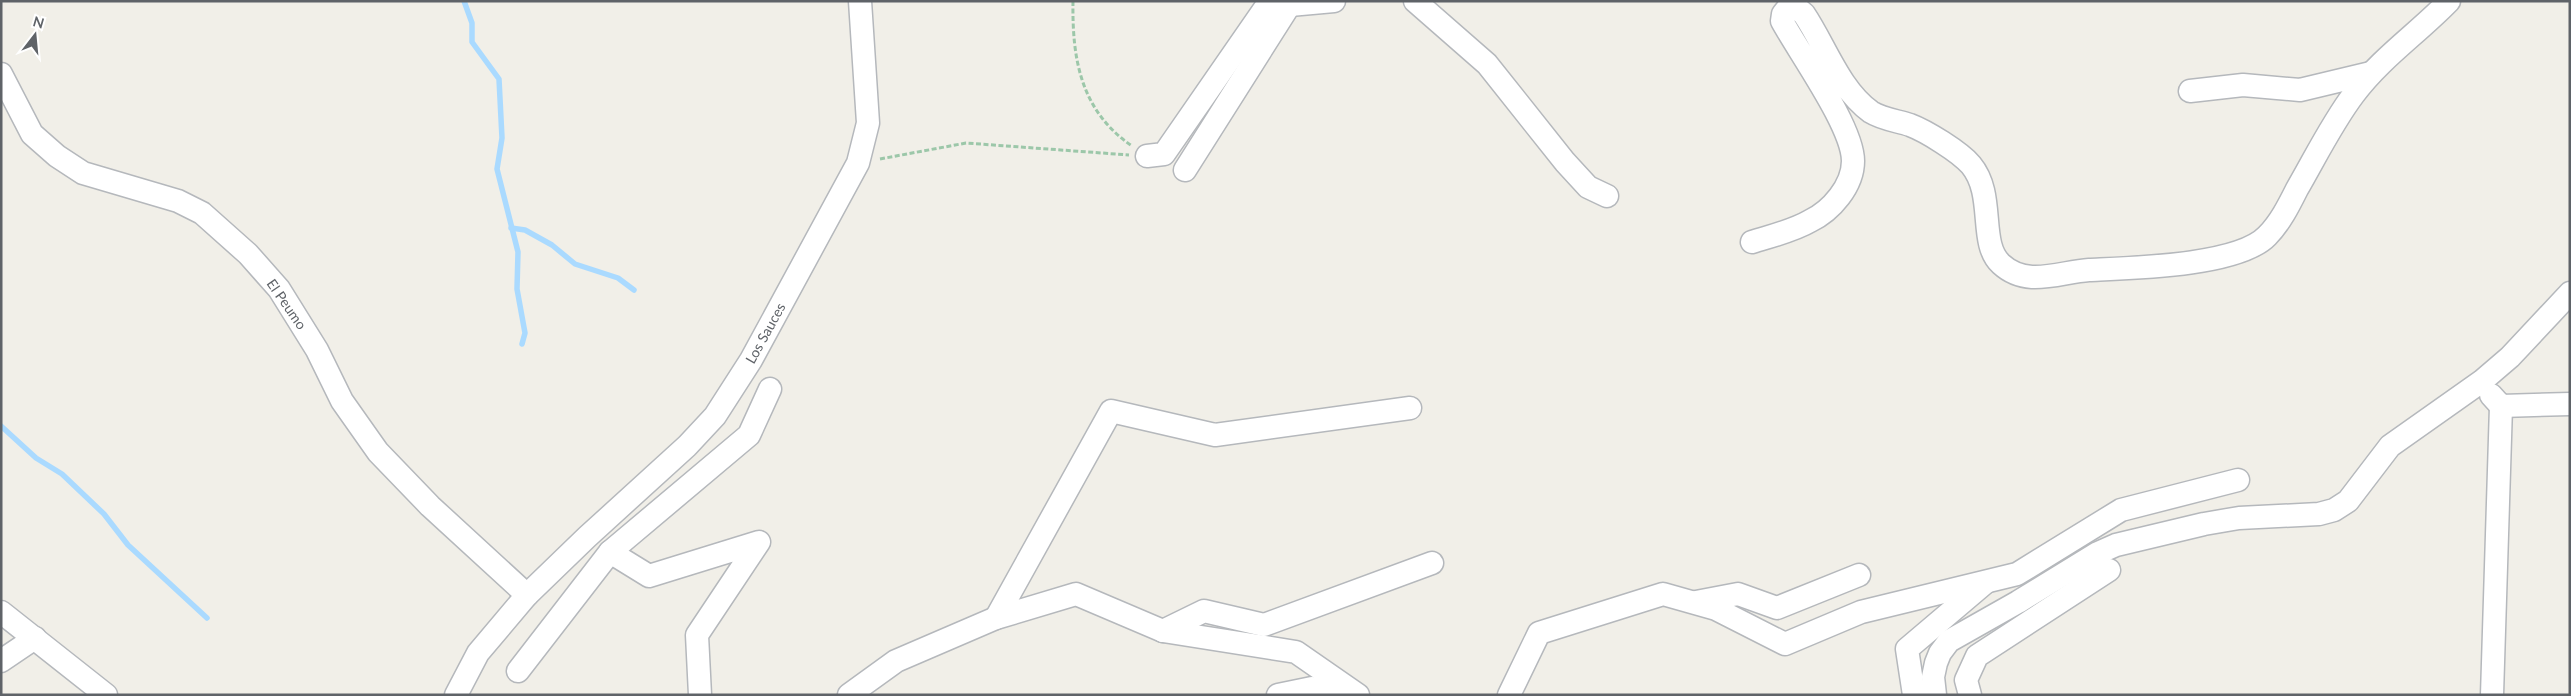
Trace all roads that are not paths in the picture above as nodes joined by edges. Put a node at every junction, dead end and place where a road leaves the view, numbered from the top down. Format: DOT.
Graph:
graph roads {
  1 [pos="860,1"];
  2 [pos="1334,1"];
  3 [pos="1414,1"];
  4 [pos="2449,1"];
  5 [pos="1284,2"];
  6 [pos="1,74"];
  7 [pos="2371,74"];
  8 [pos="2190,91"];
  9 [pos="1147,156"];
  10 [pos="1184,170"];
  11 [pos="1607,196"];
  12 [pos="1752,242"];
  13 [pos="2570,292"];
  14 [pos="2482,382"];
  15 [pos="770,390"];
  16 [pos="2570,404"];
  17 [pos="2500,406"];
  18 [pos="1410,408"];
  19 [pos="2238,480"];
  20 [pos="610,552"];
  21 [pos="1432,564"];
  22 [pos="2109,570"];
  23 [pos="1859,575"];
  24 [pos="1988,580"];
  25 [pos="527,596"];
  26 [pos="1692,602"];
  27 [pos="1,612"];
  28 [pos="996,618"];
  29 [pos="1163,631"];
  30 [pos="35,638"];
  31 [pos="1,661"];
  32 [pos="518,671"];
  33 [pos="106,695"];
  34 [pos="456,695"];
  35 [pos="700,695"];
  36 [pos="849,695"];
  37 [pos="1278,695"];
  38 [pos="1341,695"];
  39 [pos="1358,695"];
  40 [pos="1509,695"];
  41 [pos="1914,695"];
  42 [pos="1935,695"];
  43 [pos="1970,695"];
  44 [pos="2492,695"];
  1 -- 25 [label="street, Los Sauces"];
  2 -- 5 [label="street"];
  3 -- 11 [label="street"];
  4 -- 7 [label="street"];
  5 -- 9 [label="street"];
  5 -- 10 [label="street"];
  6 -- 25 [label="street, El Peumo"];
  7 -- 8 [label="street"];
  7 -- 12 [label="street"];
  13 -- 14 [label="street"];
  14 -- 17 [label="street"];
  14 -- 42 [label="street"];
  15 -- 20 [label="street"];
  16 -- 17 [label="street"];
  17 -- 44 [label="street"];
  18 -- 28 [label="street"];
  19 -- 24 [label="street"];
  20 -- 32 [label="street"];
  20 -- 35 [label="street"];
  21 -- 29 [label="street"];
  22 -- 43 [label="street"];
  23 -- 26 [label="street"];
  24 -- 26 [label="street"];
  24 -- 41 [label="street"];
  25 -- 34 [label="street, Los Sauces"];
  26 -- 40 [label="street"];
  27 -- 30 [label="street"];
  28 -- 29 [label="street"];
  28 -- 36 [label="street"];
  29 -- 39 [label="street"];
  30 -- 31 [label="street"];
  30 -- 33 [label="street"];
  37 -- 38 [label="street"];
}
